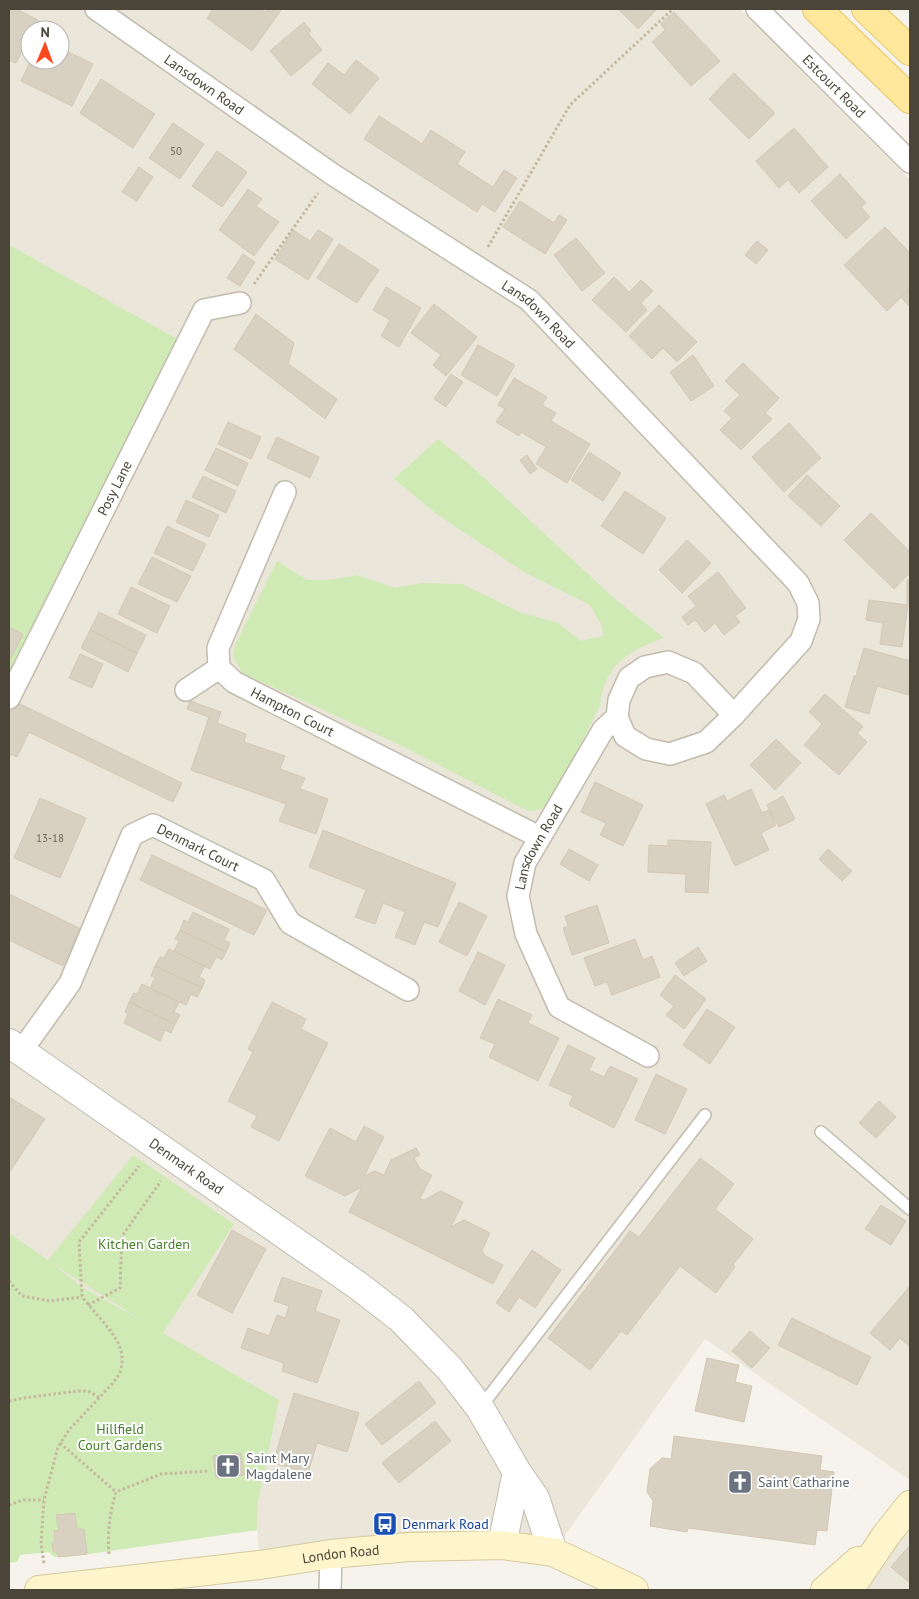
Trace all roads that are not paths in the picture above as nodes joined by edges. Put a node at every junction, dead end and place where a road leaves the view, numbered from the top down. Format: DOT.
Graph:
graph roads {
  1 [pos="96,9"];
  2 [pos="757,9"];
  3 [pos="817,9"];
  4 [pos="866,9"];
  5 [pos="910,51"];
  6 [pos="910,100"];
  7 [pos="910,162"];
  8 [pos="240,302"];
  9 [pos="285,492"];
  10 [pos="219,668"];
  11 [pos="186,690"];
  12 [pos="9,698"];
  13 [pos="734,715"];
  14 [pos="617,718"];
  15 [pos="539,837"];
  16 [pos="408,990"];
  17 [pos="14,1048"];
  18 [pos="648,1056"];
  19 [pos="705,1115"];
  20 [pos="821,1132"];
  21 [pos="910,1209"];
  22 [pos="480,1408"];
  23 [pos="517,1472"];
  24 [pos="910,1505"];
  25 [pos="887,1534"];
  26 [pos="502,1545"];
  27 [pos="554,1552"];
  28 [pos="331,1554"];
  29 [pos="39,1590"];
  30 [pos="330,1590"];
  31 [pos="634,1590"];
  32 [pos="826,1590"];
  33 [pos="849,1590"];
  1 -- 13 [label="street, Lansdown Road"];
  2 -- 7 [label="street, Estcourt Road"];
  3 -- 6 [label="main road"];
  4 -- 5 [label="main road"];
  8 -- 12 [label="street, Posy Lane"];
  9 -- 10 [label="street"];
  10 -- 11 [label="street"];
  10 -- 15 [label="street, Hampton Court"];
  13 -- 14 [label="street, Lansdown Road"];
  13 -- 14 [label="street"];
  14 -- 15 [label="street, Lansdown Road"];
  15 -- 18 [label="street, Lansdown Road"];
  16 -- 17 [label="street, Denmark Court"];
  17 -- 22 [label="street, Denmark Road"];
  19 -- 22 [label="lane"];
  20 -- 21 [label="lane"];
  22 -- 23 [label="street, Denmark Road"];
  23 -- 26 [label="street"];
  23 -- 27 [label="street, Denmark Road"];
  24 -- 25 [label="main road"];
  25 -- 32 [label="main road"];
  25 -- 33 [label="main road"];
  26 -- 27 [label="main road, London Road"];
  26 -- 28 [label="main road, London Road"];
  27 -- 31 [label="main road, London Road"];
  28 -- 29 [label="main road, London Road"];
  28 -- 30 [label="street"];
}
